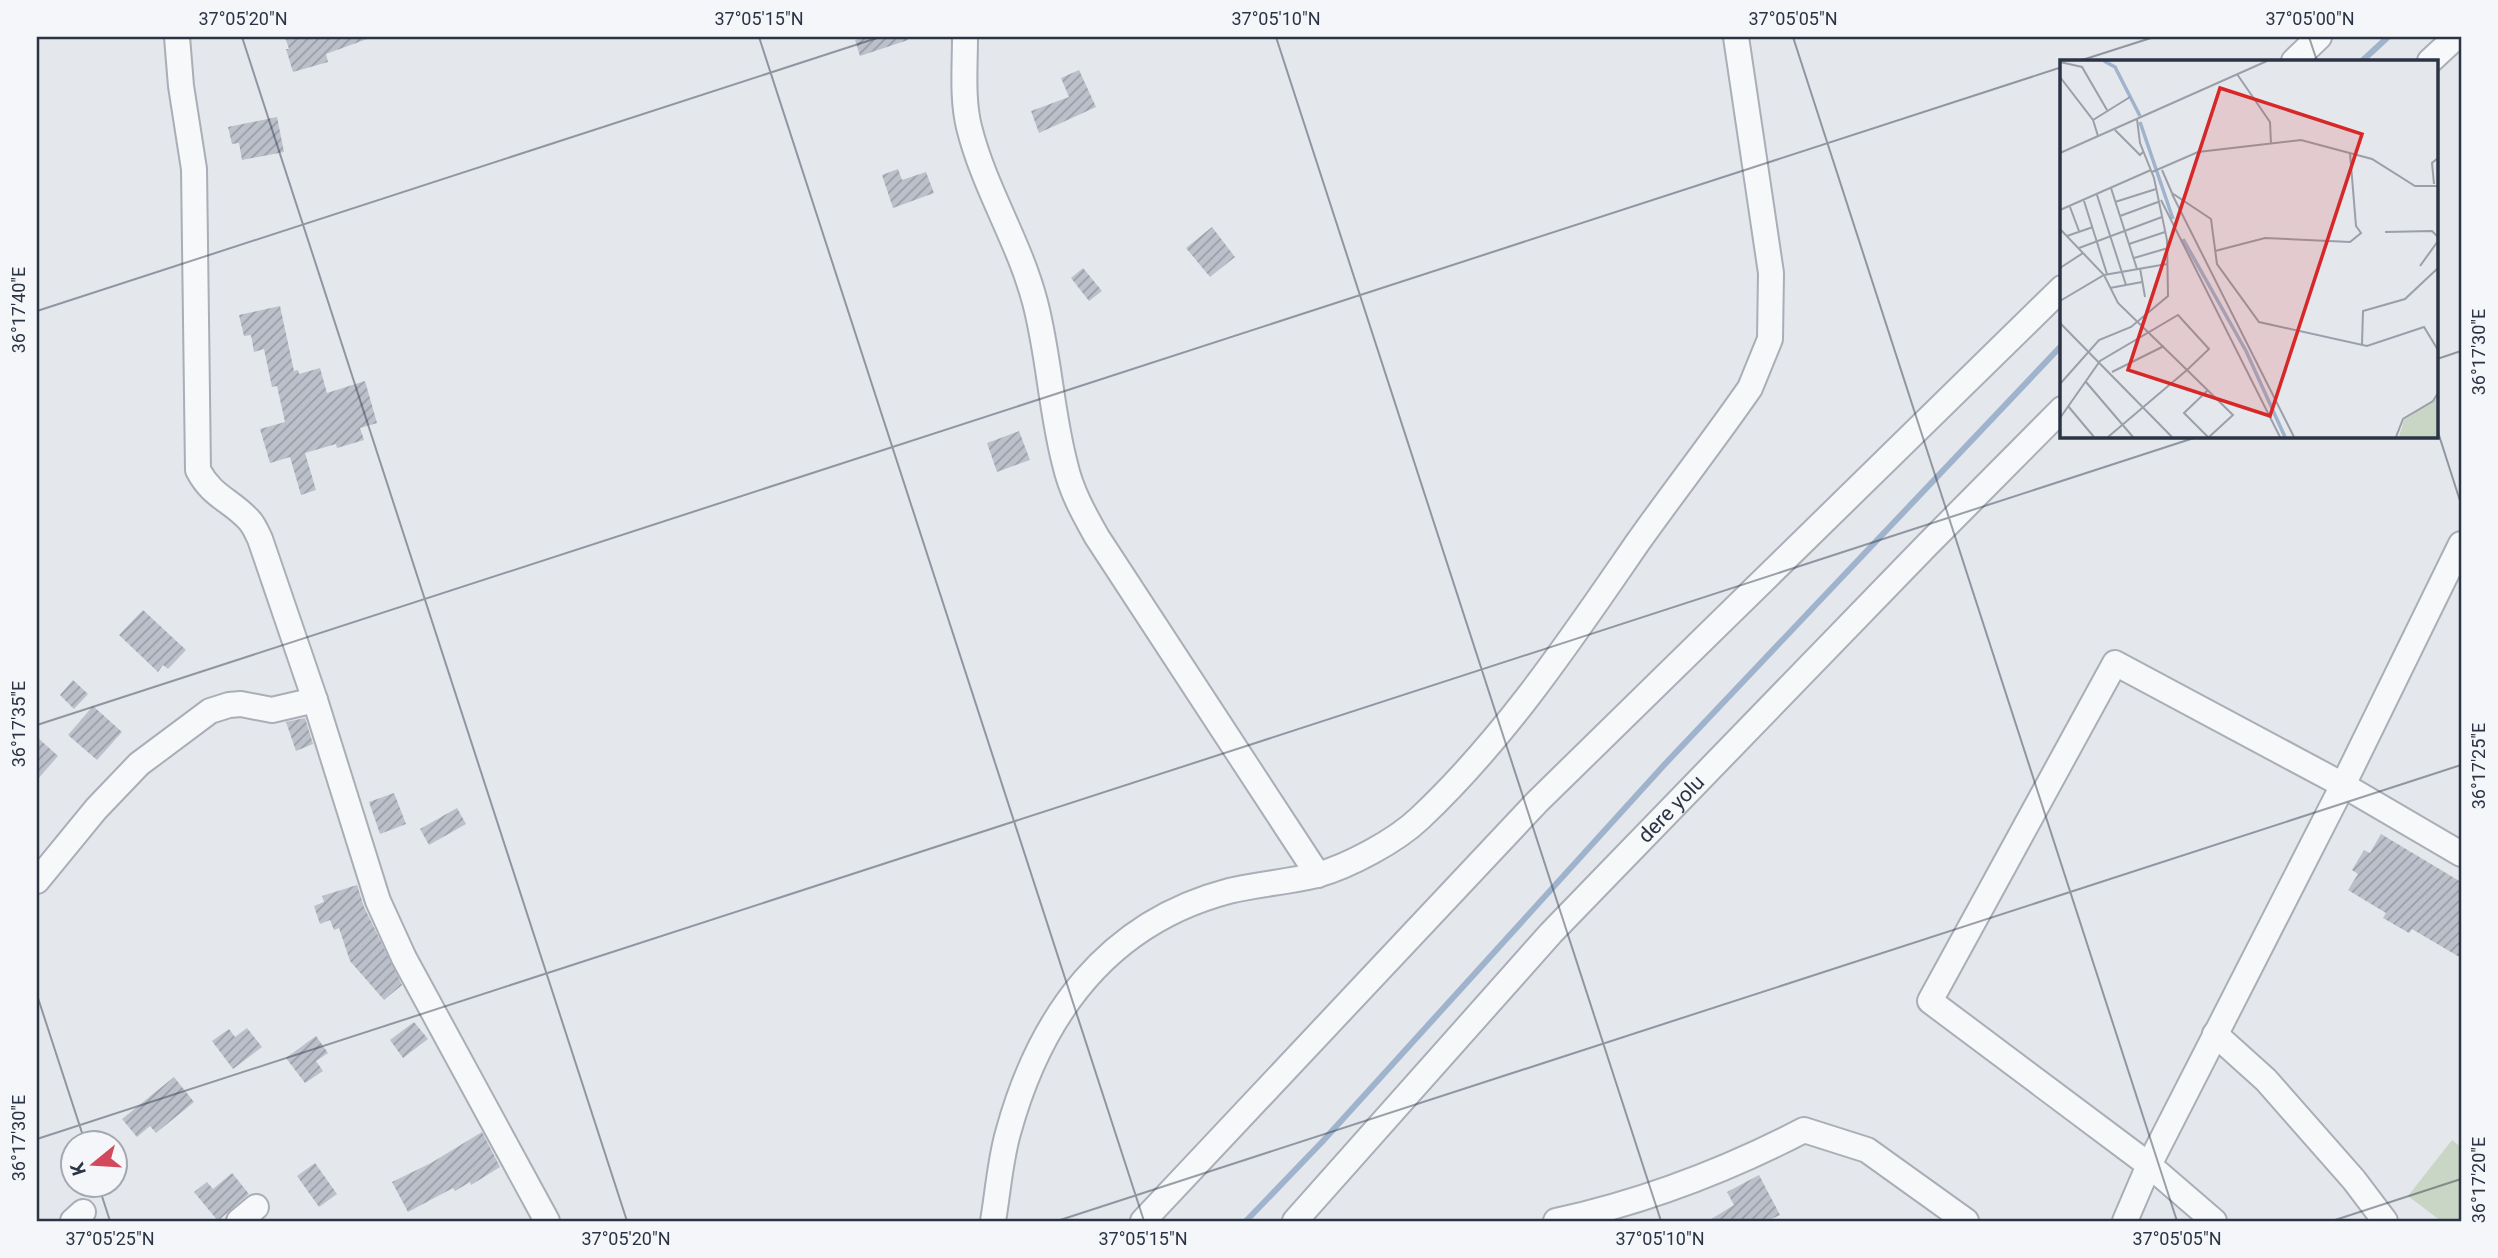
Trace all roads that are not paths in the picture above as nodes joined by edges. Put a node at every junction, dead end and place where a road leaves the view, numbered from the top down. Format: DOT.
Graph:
graph roads {
  1 [pos="965,37"];
  2 [pos="1736,37"];
  3 [pos="2319,37"];
  4 [pos="2456,37"];
  5 [pos="185,40"];
  6 [pos="2295,60"];
  7 [pos="2431,60"];
  8 [pos="2060,290"];
  9 [pos="2060,411"];
  10 [pos="2461,544"];
  11 [pos="2455,572"];
  12 [pos="315,700"];
  13 [pos="2343,785"];
  14 [pos="2461,854"];
  15 [pos="1318,874"];
  16 [pos="37,881"];
  17 [pos="2215,1034"];
  18 [pos="2149,1165"];
  19 [pos="547,1221"];
  20 [pos="993,1221"];
  21 [pos="1143,1221"];
  22 [pos="1295,1221"];
  23 [pos="1556,1221"];
  24 [pos="1966,1221"];
  25 [pos="2125,1221"];
  26 [pos="2214,1221"];
  27 [pos="2385,1221"];
  1 -- 15 [label="street"];
  2 -- 15 [label="street"];
  3 -- 6 [label="street"];
  4 -- 7 [label="street"];
  5 -- 12 [label="street"];
  8 -- 21 [label="street"];
  9 -- 22 [label="street, dere yolu"];
  10 -- 11 [label="street"];
  11 -- 13 [label="street"];
  12 -- 16 [label="street"];
  12 -- 19 [label="street"];
  13 -- 14 [label="street"];
  13 -- 17 [label="street"];
  13 -- 18 [label="street"];
  15 -- 20 [label="street"];
  17 -- 18 [label="street"];
  17 -- 27 [label="street"];
  18 -- 25 [label="street"];
  18 -- 26 [label="street"];
  23 -- 24 [label="street"];
}
